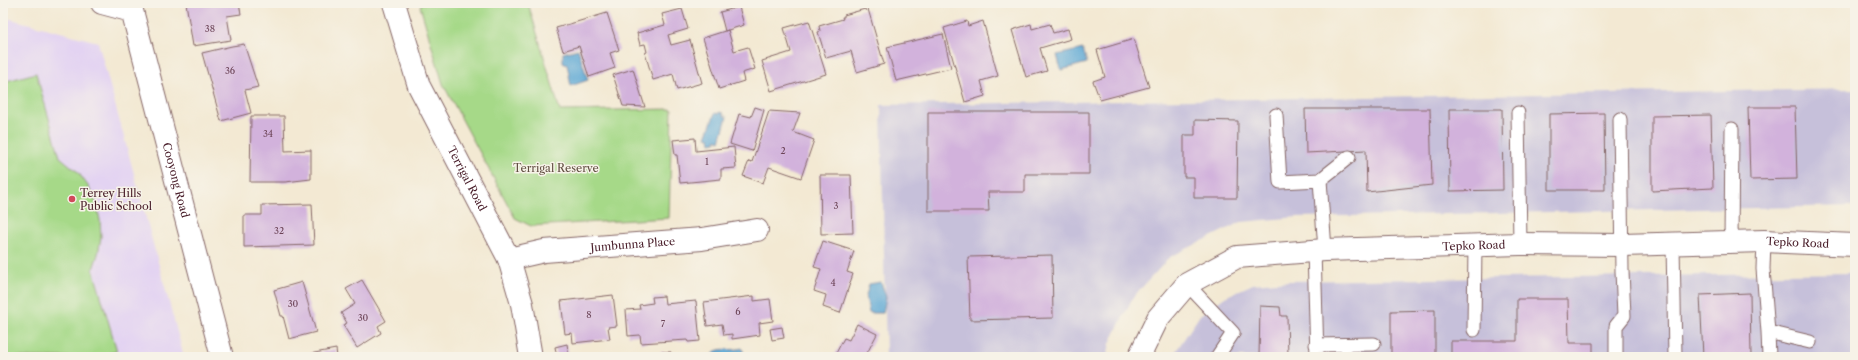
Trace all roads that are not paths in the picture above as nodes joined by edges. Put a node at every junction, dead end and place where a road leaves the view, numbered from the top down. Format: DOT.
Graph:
graph roads {
  1 [pos="102,3"];
  2 [pos="394,3"];
  3 [pos="131,7"];
  4 [pos="1518,113"];
  5 [pos="1276,115"];
  6 [pos="1620,119"];
  7 [pos="1732,129"];
  8 [pos="1349,157"];
  9 [pos="1320,180"];
  10 [pos="757,230"];
  11 [pos="1764,241"];
  12 [pos="1731,242"];
  13 [pos="1520,244"];
  14 [pos="1673,244"];
  15 [pos="1475,245"];
  16 [pos="1622,245"];
  17 [pos="1855,245"];
  18 [pos="1319,250"];
  19 [pos="509,259"];
  20 [pos="1187,284"];
  21 [pos="1474,330"];
  22 [pos="1768,332"];
  23 [pos="1810,342"];
  24 [pos="1374,344"];
  25 [pos="1317,351"];
  26 [pos="1616,356"];
  27 [pos="222,357"];
  28 [pos="531,357"];
  29 [pos="1139,357"];
  30 [pos="1217,357"];
  31 [pos="1675,357"];
  32 [pos="1769,357"];
  1 -- 3 [label="street"];
  2 -- 19 [label="street, Terrigal Road"];
  3 -- 27 [label="street, Cooyong Road"];
  4 -- 13 [label="lane"];
  5 -- 9 [label="lane"];
  6 -- 16 [label="lane"];
  7 -- 12 [label="lane"];
  8 -- 9 [label="lane"];
  9 -- 18 [label="lane"];
  10 -- 19 [label="street, Jumbunna Place"];
  11 -- 12 [label="street, Tepko Road"];
  11 -- 17 [label="street, Tepko Road"];
  11 -- 22 [label="lane"];
  12 -- 14 [label="street, Tepko Road"];
  13 -- 15 [label="street, Tepko Road"];
  13 -- 16 [label="street, Tepko Road"];
  14 -- 16 [label="street, Tepko Road"];
  14 -- 31 [label="lane"];
  15 -- 18 [label="street, Tepko Road"];
  15 -- 21 [label="lane"];
  16 -- 26 [label="lane"];
  18 -- 20 [label="street, Tepko Road"];
  18 -- 25 [label="lane"];
  19 -- 28 [label="street, Terrigal Road"];
  20 -- 29 [label="street, Tepko Road"];
  20 -- 30 [label="lane"];
  22 -- 23 [label="lane"];
  22 -- 32 [label="lane"];
  24 -- 25 [label="lane"];
}
